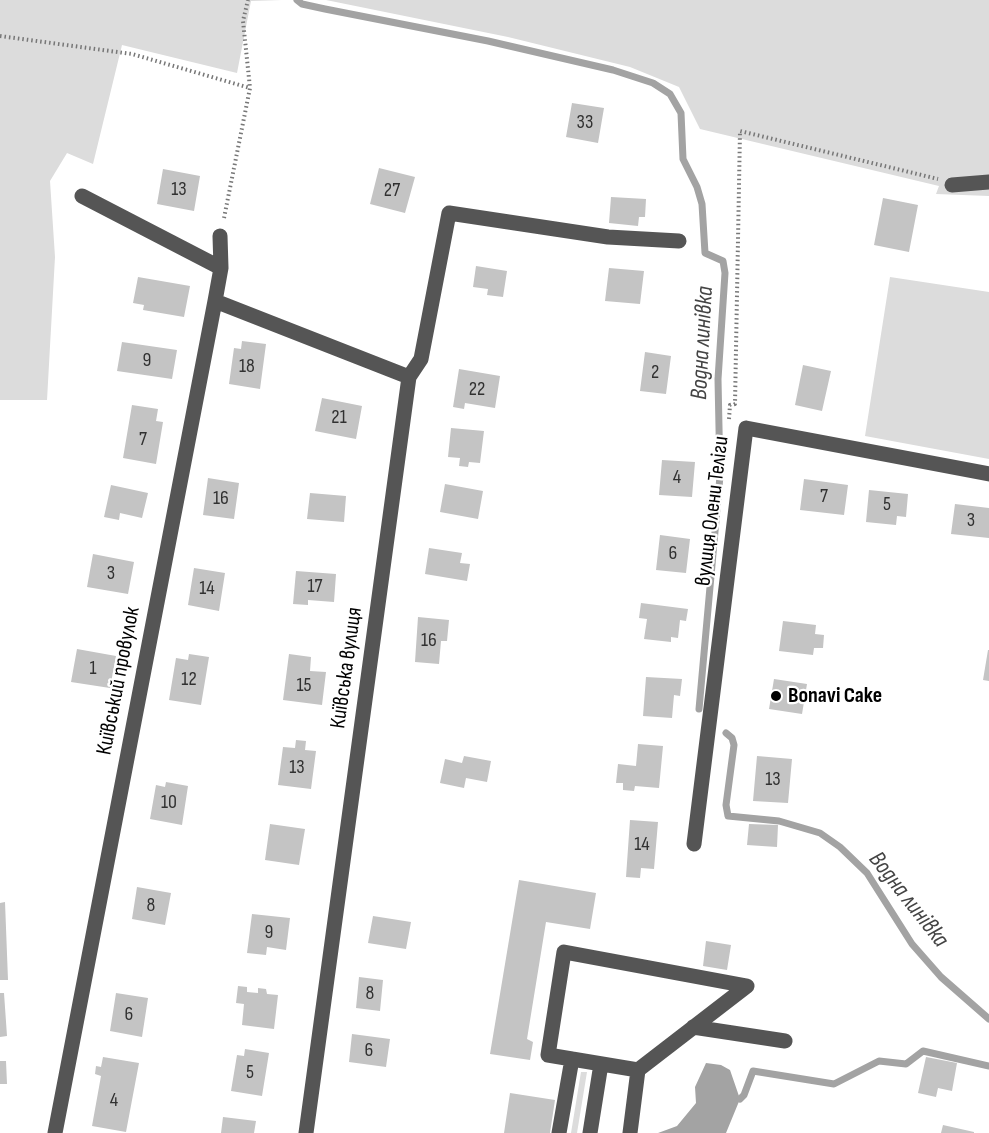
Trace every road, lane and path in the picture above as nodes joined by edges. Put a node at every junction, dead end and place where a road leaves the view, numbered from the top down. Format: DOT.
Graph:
graph roads {
  1 [pos="248,0"];
  2 [pos="0,36"];
  3 [pos="250,88"];
  4 [pos="989,182"];
  5 [pos="952,185"];
  6 [pos="82,196"];
  7 [pos="220,236"];
  8 [pos="679,241"];
  9 [pos="220,268"];
  10 [pos="215,301"];
  11 [pos="409,377"];
  12 [pos="746,428"];
  13 [pos="989,474"];
  14 [pos="694,844"];
  15 [pos="693,1027"];
  16 [pos="785,1041"];
  17 [pos="572,1059"];
  18 [pos="601,1064"];
  19 [pos="638,1070"];
  20 [pos="55,1133"];
  21 [pos="306,1133"];
  22 [pos="559,1133"];
  23 [pos="590,1133"];
  24 [pos="630,1133"];
  1 -- 3 [label="path"];
  2 -- 3 [label="path"];
  3 -- 7 [label="path"];
  4 -- 5 [label="street"];
  5 -- 12 [label="path"];
  6 -- 9 [label="street"];
  7 -- 9 [label="street, Київський провулок"];
  8 -- 11 [label="street, Київська вулиця"];
  9 -- 10 [label="street, Київський провулок"];
  10 -- 11 [label="street"];
  10 -- 20 [label="street, Київський провулок"];
  11 -- 21 [label="street, Київська вулиця"];
  12 -- 13 [label="street, вулиця Олени Теліги"];
  12 -- 14 [label="street, вулиця Олени Теліги"];
  15 -- 16 [label="street"];
  15 -- 17 [label="street"];
  15 -- 19 [label="street"];
  17 -- 18 [label="street"];
  17 -- 22 [label="street"];
  18 -- 19 [label="street"];
  18 -- 23 [label="street"];
  19 -- 24 [label="street"];
}
